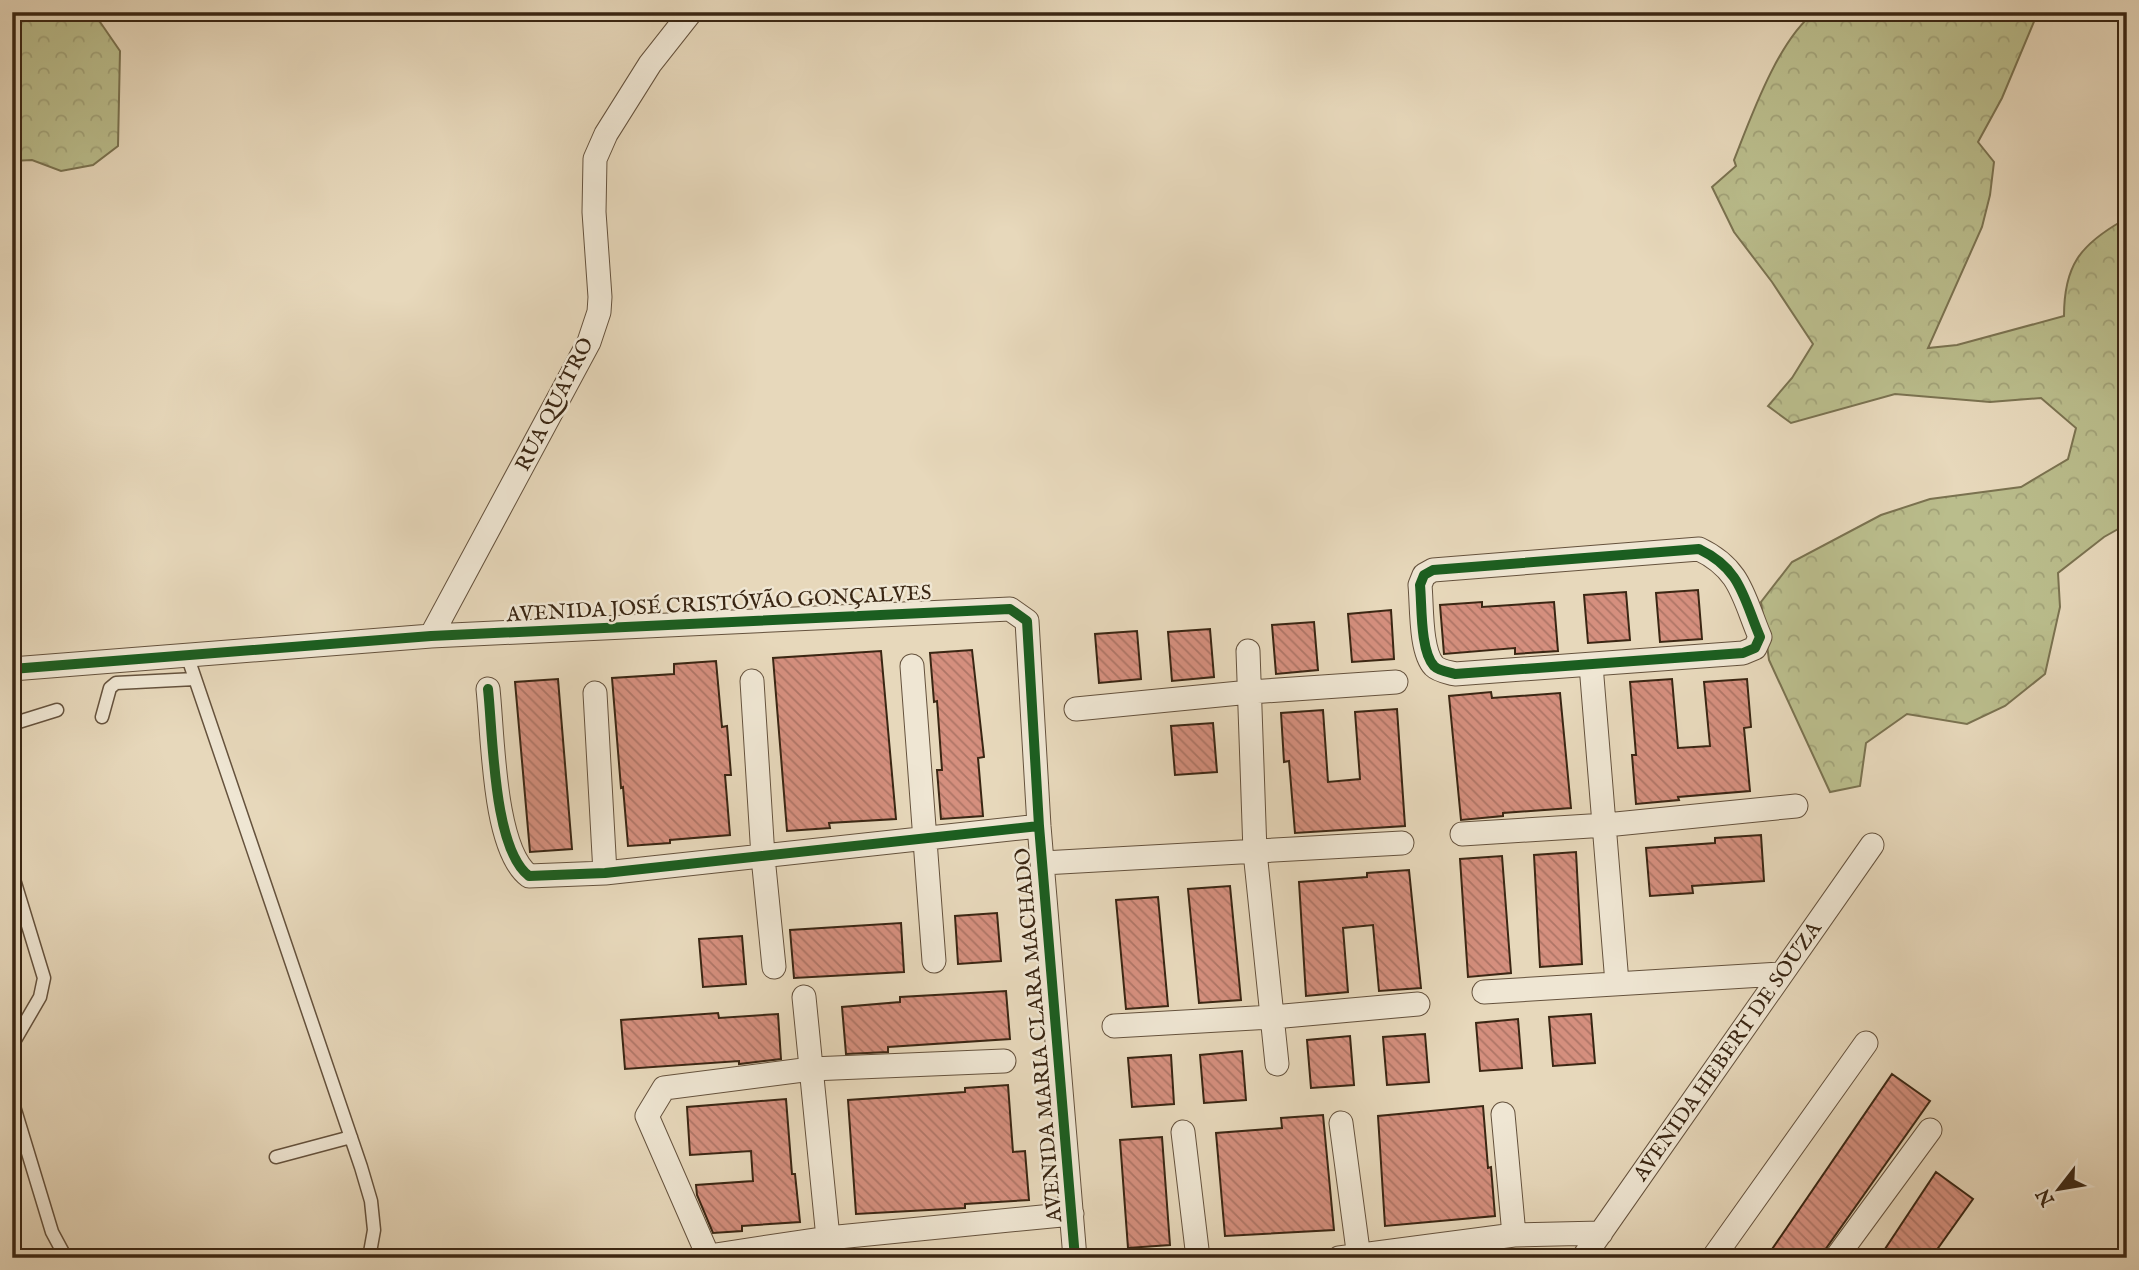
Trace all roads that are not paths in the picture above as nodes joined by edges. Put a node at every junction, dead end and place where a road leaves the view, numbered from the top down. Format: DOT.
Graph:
graph roads {
  1 [pos="691,12"];
  2 [pos="1010,609"];
  3 [pos="431,636"];
  4 [pos="1248,651"];
  5 [pos="187,655"];
  6 [pos="1591,665"];
  7 [pos="912,666"];
  8 [pos="12,669"];
  9 [pos="195,679"];
  10 [pos="752,681"];
  11 [pos="1395,682"];
  12 [pos="488,689"];
  13 [pos="1250,692"];
  14 [pos="595,693"];
  15 [pos="1076,709"];
  16 [pos="57,710"];
  17 [pos="102,717"];
  18 [pos="12,724"];
  19 [pos="1796,806"];
  20 [pos="1605,825"];
  21 [pos="1040,826"];
  22 [pos="1462,834"];
  23 [pos="925,840"];
  24 [pos="1402,843"];
  25 [pos="1872,845"];
  26 [pos="1255,852"];
  27 [pos="763,857"];
  28 [pos="1043,863"];
  29 [pos="12,873"];
  30 [pos="605,873"];
  31 [pos="934,961"];
  32 [pos="774,967"];
  33 [pos="1780,974"];
  34 [pos="1618,983"];
  35 [pos="1484,992"];
  36 [pos="804,997"];
  37 [pos="1418,1004"];
  38 [pos="1273,1017"];
  39 [pos="1114,1026"];
  40 [pos="1866,1043"];
  41 [pos="12,1054"];
  42 [pos="1004,1061"];
  43 [pos="1276,1064"];
  44 [pos="811,1069"];
  45 [pos="12,1100"];
  46 [pos="1503,1114"];
  47 [pos="1341,1123"];
  48 [pos="1930,1130"];
  49 [pos="1183,1132"];
  50 [pos="351,1138"];
  51 [pos="276,1157"];
  52 [pos="1072,1214"];
  53 [pos="1601,1233"];
  54 [pos="1514,1235"];
  55 [pos="830,1248"];
  56 [pos="709,1257"];
  57 [pos="1352,1257"];
  58 [pos="1714,1257"];
  59 [pos="66,1258"];
  60 [pos="369,1258"];
  61 [pos="1075,1258"];
  62 [pos="1198,1258"];
  63 [pos="1583,1258"];
  64 [pos="1836,1258"];
  1 -- 3 [label="street, RUA QUATRO"];
  2 -- 3 [label="street, AVENIDA JOSÉ CRISTÓVÃO GONÇALVES"];
  2 -- 21 [label="street, AVENIDA MARIA CLARA MACHADO"];
  3 -- 5 [label="street, AVENIDA JOSÉ CRISTÓVÃO GONÇALVES"];
  4 -- 13 [label="street"];
  5 -- 8 [label="street, AVENIDA JOSÉ CRISTÓVÃO GONÇALVES"];
  5 -- 9 [label="lane"];
  6 -- 6 [label="street"];
  6 -- 20 [label="street"];
  7 -- 23 [label="street"];
  9 -- 17 [label="lane"];
  9 -- 50 [label="lane"];
  10 -- 27 [label="street"];
  11 -- 13 [label="street"];
  12 -- 30 [label="street"];
  13 -- 15 [label="street"];
  13 -- 26 [label="street"];
  14 -- 30 [label="street"];
  16 -- 18 [label="lane"];
  19 -- 20 [label="street"];
  20 -- 22 [label="street"];
  20 -- 34 [label="street"];
  21 -- 23 [label="street"];
  21 -- 28 [label="street, AVENIDA MARIA CLARA MACHADO"];
  23 -- 27 [label="street"];
  23 -- 31 [label="street"];
  24 -- 26 [label="street"];
  25 -- 33 [label="street, AVENIDA HEBERT DE SOUZA"];
  26 -- 28 [label="street"];
  26 -- 38 [label="street"];
  27 -- 30 [label="street"];
  27 -- 32 [label="street"];
  28 -- 52 [label="street, AVENIDA MARIA CLARA MACHADO"];
  29 -- 41 [label="lane"];
  33 -- 34 [label="street"];
  33 -- 53 [label="street, AVENIDA HEBERT DE SOUZA"];
  34 -- 35 [label="street"];
  36 -- 44 [label="street"];
  37 -- 38 [label="street"];
  38 -- 39 [label="street"];
  38 -- 43 [label="street"];
  40 -- 58 [label="street"];
  42 -- 44 [label="street"];
  44 -- 55 [label="street"];
  44 -- 56 [label="street"];
  45 -- 59 [label="lane"];
  46 -- 54 [label="street"];
  47 -- 57 [label="street"];
  48 -- 64 [label="street"];
  49 -- 62 [label="street"];
  50 -- 51 [label="lane"];
  50 -- 60 [label="lane"];
  52 -- 55 [label="street"];
  52 -- 61 [label="street, AVENIDA MARIA CLARA MACHADO"];
  53 -- 54 [label="street"];
  53 -- 63 [label="street, AVENIDA HEBERT DE SOUZA"];
  54 -- 57 [label="street"];
  55 -- 56 [label="street"];
}
